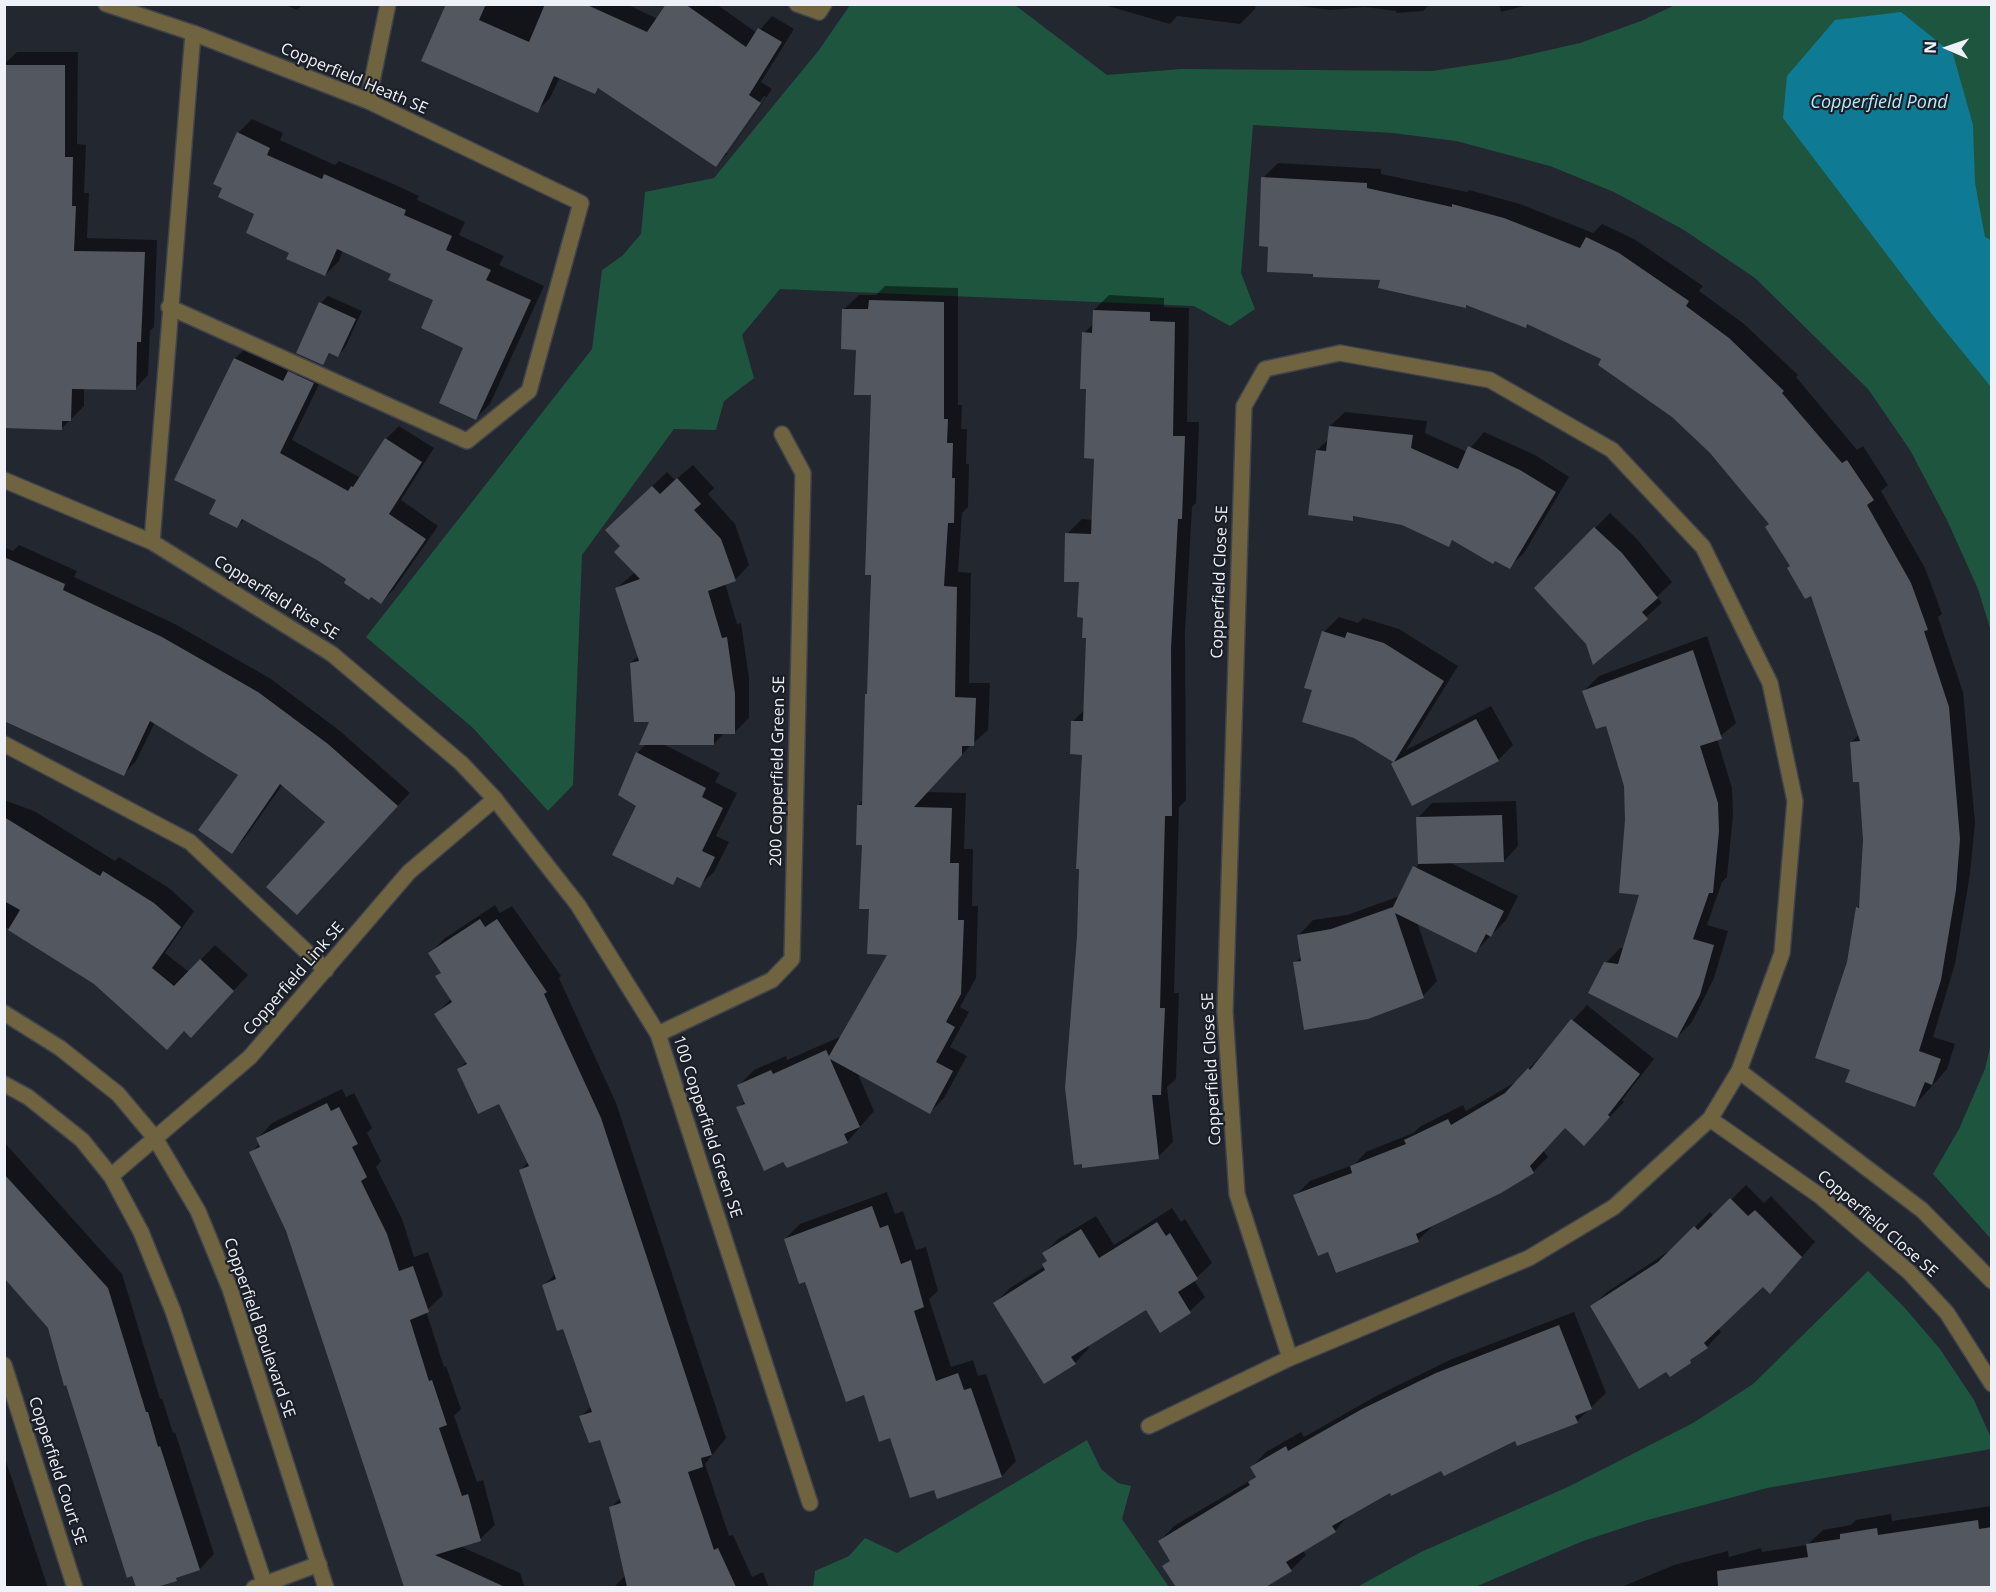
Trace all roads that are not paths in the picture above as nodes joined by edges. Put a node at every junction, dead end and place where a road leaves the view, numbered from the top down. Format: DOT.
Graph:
graph roads {
  1 [pos="106,4"];
  2 [pos="388,4"];
  3 [pos="797,4"];
  4 [pos="824,4"];
  5 [pos="193,33"];
  6 [pos="368,101"];
  7 [pos="169,308"];
  8 [pos="782,434"];
  9 [pos="4,480"];
  10 [pos="152,542"];
  11 [pos="4,744"];
  12 [pos="495,799"];
  13 [pos="326,970"];
  14 [pos="4,1013"];
  15 [pos="658,1034"];
  16 [pos="1739,1071"];
  17 [pos="4,1084"];
  18 [pos="1710,1119"];
  19 [pos="155,1138"];
  20 [pos="111,1176"];
  21 [pos="1992,1281"];
  22 [pos="1290,1358"];
  23 [pos="4,1365"];
  24 [pos="1992,1384"];
  25 [pos="1149,1426"];
  26 [pos="810,1503"];
  27 [pos="319,1564"];
  28 [pos="262,1586"];
  29 [pos="75,1587"];
  30 [pos="326,1587"];
  1 -- 5 [label="street, Copperfield Heath SE"];
  2 -- 6 [label="street"];
  3 -- 4 [label="street"];
  5 -- 6 [label="street, Copperfield Heath SE"];
  5 -- 7 [label="street"];
  6 -- 7 [label="street, Copperfield Heath SE"];
  7 -- 10 [label="street"];
  8 -- 15 [label="street, 200 Copperfield Green SE"];
  9 -- 10 [label="street, Copperfield Rise SE"];
  10 -- 12 [label="street, Copperfield Rise SE"];
  11 -- 13 [label="street"];
  12 -- 13 [label="street, Copperfield Link SE"];
  12 -- 15 [label="street, 100 Copperfield Green SE"];
  13 -- 19 [label="street, Copperfield Link SE"];
  14 -- 19 [label="street, Copperfield Boulevard SE"];
  15 -- 26 [label="street, 100 Copperfield Green SE"];
  16 -- 18 [label="street, Copperfield Close SE"];
  16 -- 21 [label="street, Copperfield Close SE"];
  16 -- 22 [label="street, Copperfield Close SE"];
  17 -- 20 [label="street"];
  18 -- 22 [label="street, Copperfield Close SE"];
  18 -- 24 [label="street, Copperfield Close SE"];
  19 -- 20 [label="street, Copperfield Link SE"];
  19 -- 27 [label="street, Copperfield Boulevard SE"];
  20 -- 28 [label="street"];
  22 -- 25 [label="street"];
  23 -- 29 [label="street, Copperfield Court SE"];
  27 -- 28 [label="street"];
  27 -- 30 [label="street, Copperfield Boulevard SE"];
}
